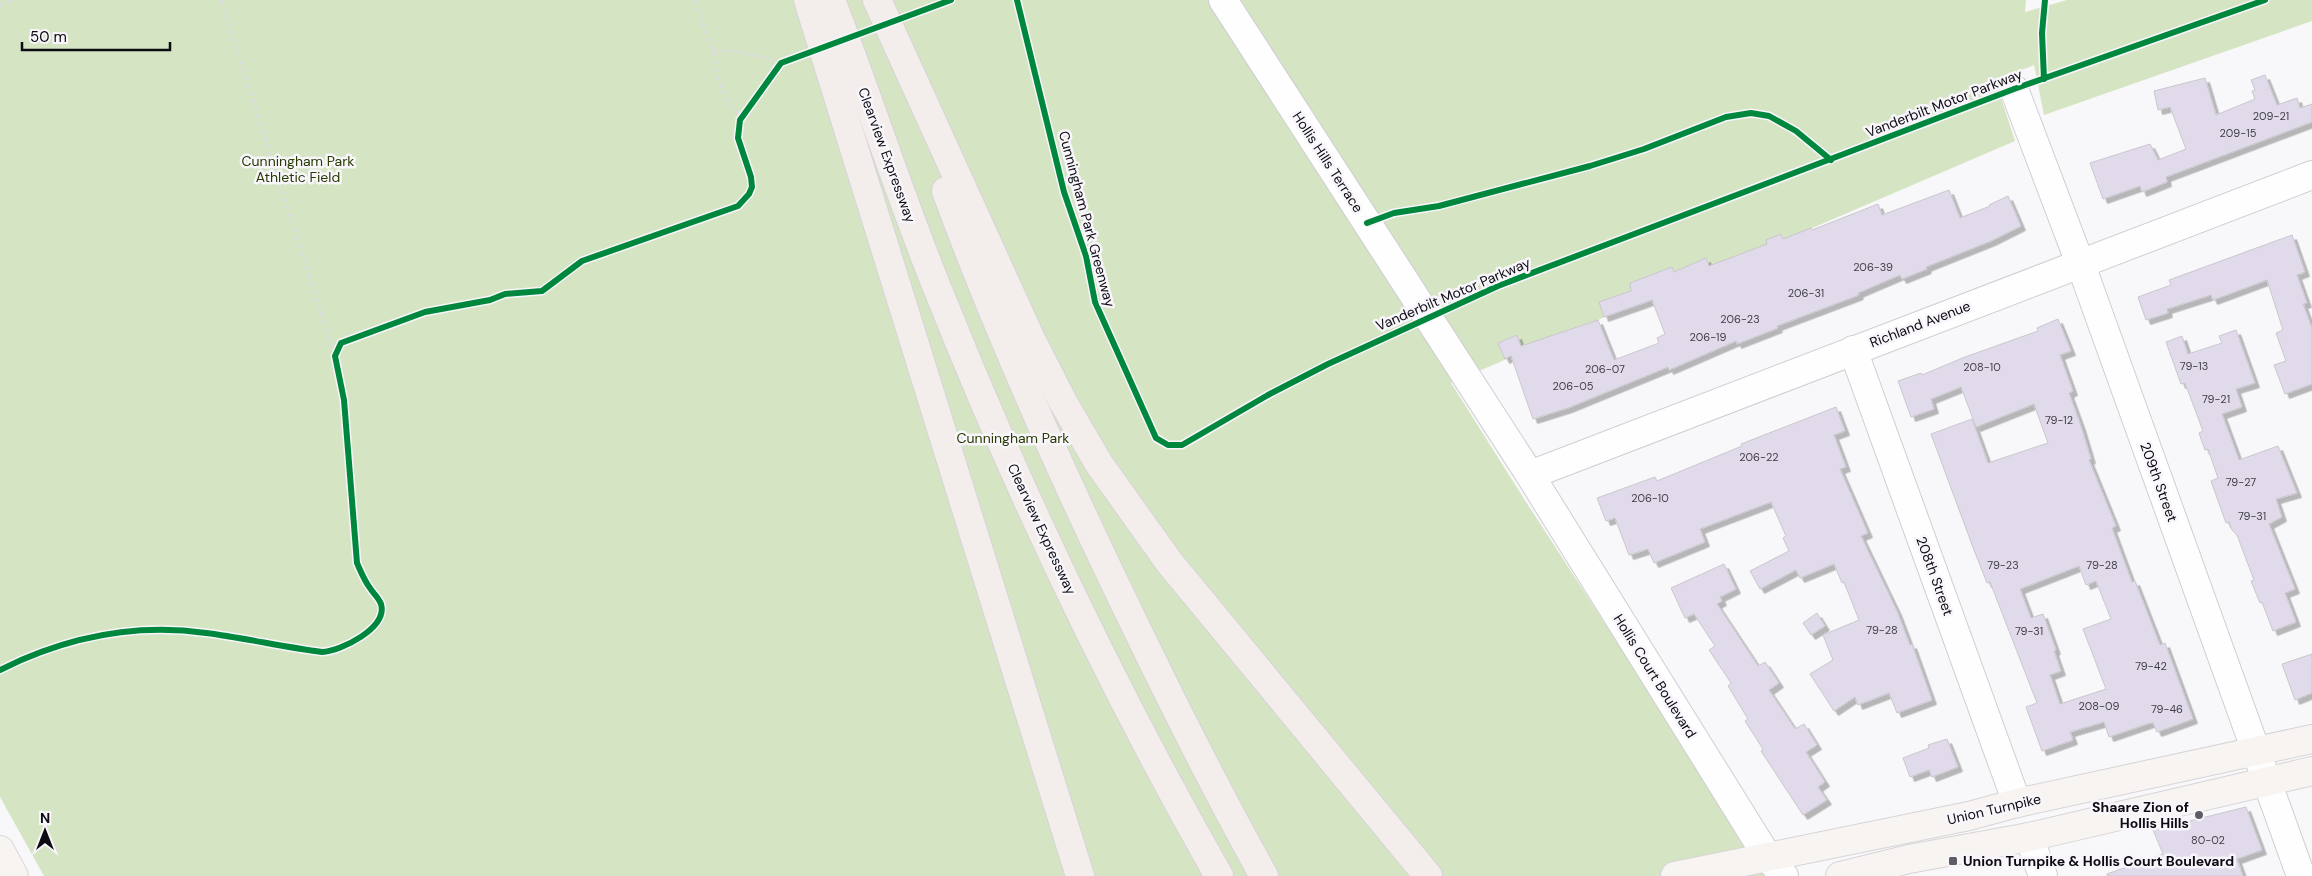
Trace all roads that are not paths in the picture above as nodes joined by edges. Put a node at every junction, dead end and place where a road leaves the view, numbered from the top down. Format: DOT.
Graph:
graph roads {
  1 [pos="808,0"];
  2 [pos="831,0"];
  3 [pos="877,0"];
  4 [pos="1223,0"];
  5 [pos="2014,89"];
  6 [pos="2310,182"];
  7 [pos="2080,262"];
  8 [pos="1853,350"];
  9 [pos="1530,475"];
  10 [pos="2312,739"];
  11 [pos="2256,752"];
  12 [pos="2312,771"];
  13 [pos="2267,781"];
  14 [pos="2017,803"];
  15 [pos="2030,837"];
  16 [pos="1072,849"];
  17 [pos="0,850"];
  18 [pos="1776,866"];
  19 [pos="1854,874"];
  20 [pos="14,876"];
  21 [pos="1077,876"];
  22 [pos="1080,876"];
  23 [pos="1219,876"];
  24 [pos="1264,876"];
  25 [pos="1428,876"];
  26 [pos="1676,876"];
  27 [pos="2043,876"];
  28 [pos="2302,876"];
  1 -- 16 [label="highway"];
  2 -- 23 [label="highway, Clearview Expressway"];
  3 -- 24 [label="highway"];
  3 -- 25 [label="highway"];
  4 -- 9 [label="street, Hollis Hills Terrace"];
  5 -- 7 [label="street, 209th Street"];
  6 -- 7 [label="street, Richland Avenue"];
  7 -- 8 [label="street, Richland Avenue"];
  7 -- 11 [label="street, 209th Street"];
  8 -- 9 [label="street, Richland Avenue"];
  8 -- 14 [label="street, 208th Street"];
  9 -- 18 [label="street, Hollis Court Boulevard"];
  10 -- 11 [label="main road, Union Turnpike"];
  11 -- 13 [label="street, 209th Street"];
  11 -- 14 [label="main road, Union Turnpike"];
  12 -- 13 [label="main road"];
  13 -- 15 [label="main road"];
  13 -- 28 [label="street, 209th Street"];
  14 -- 18 [label="main road, Union Turnpike"];
  15 -- 19 [label="main road"];
  15 -- 27 [label="street"];
  16 -- 21 [label="highway"];
  16 -- 22 [label="highway"];
  17 -- 20 [label="main road"];
  18 -- 26 [label="main road, Union Turnpike"];
}
